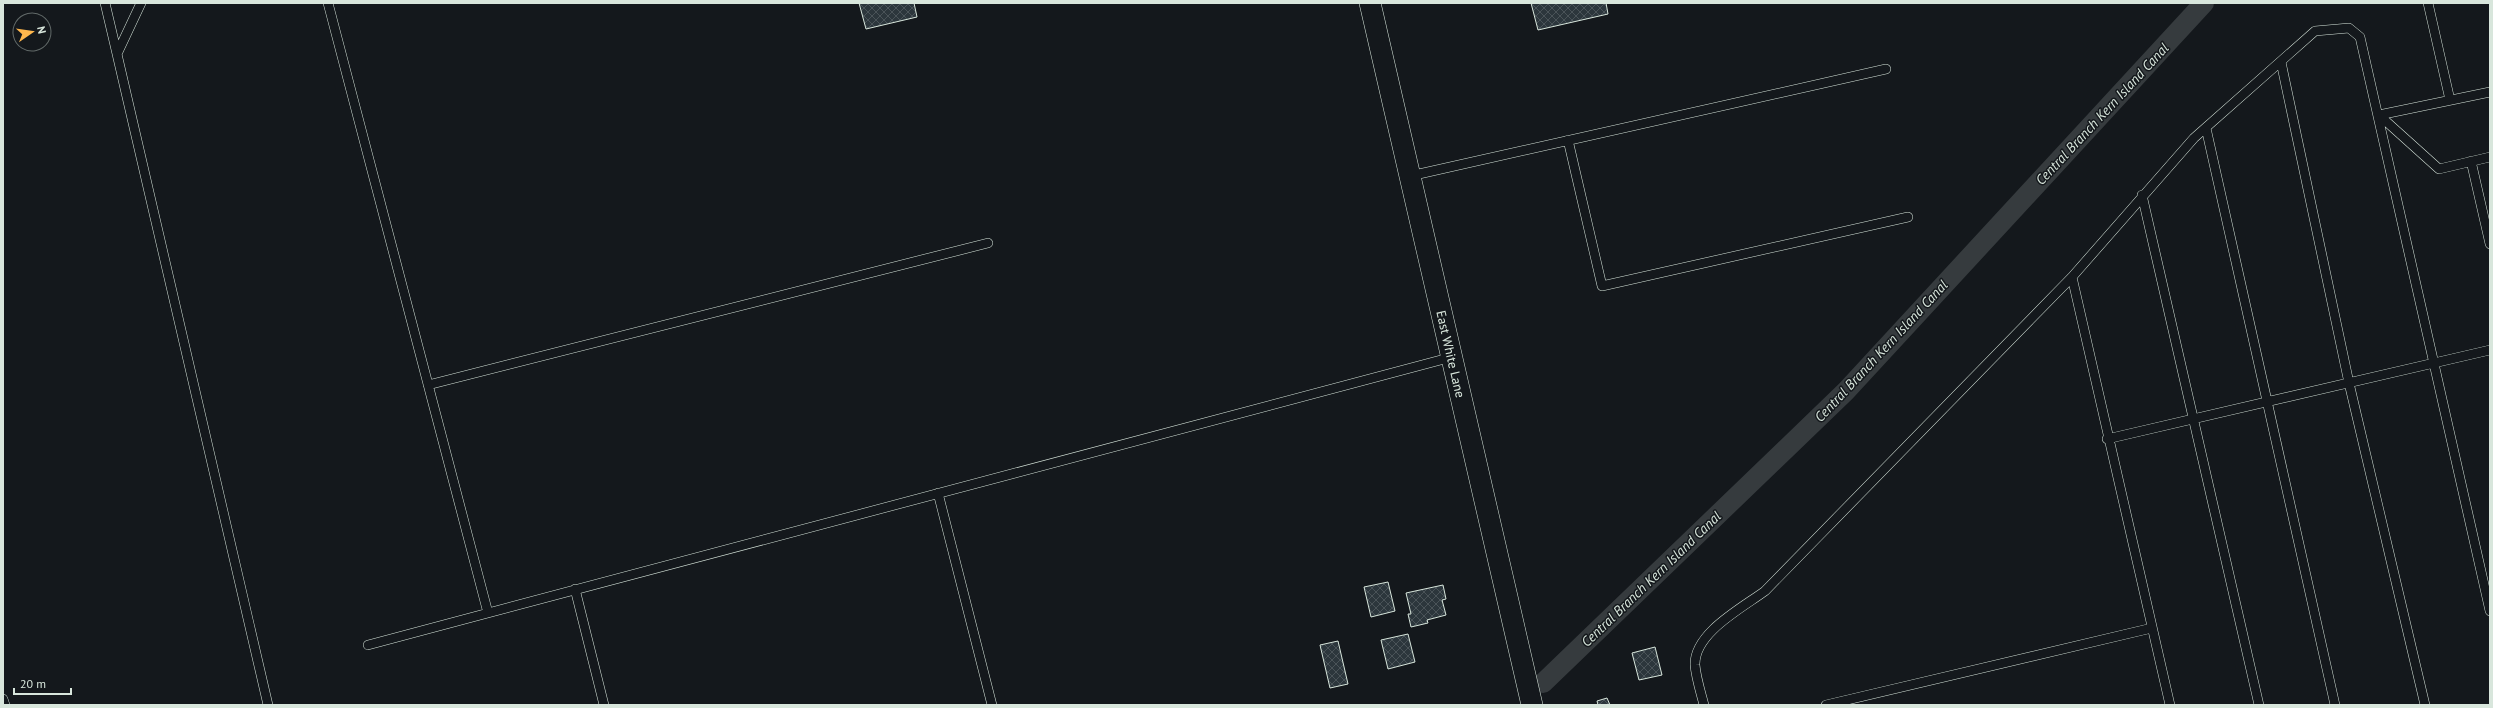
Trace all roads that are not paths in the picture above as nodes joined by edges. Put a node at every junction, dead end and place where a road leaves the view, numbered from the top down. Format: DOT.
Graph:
graph roads {
  1 [pos="105,3"];
  2 [pos="141,3"];
  3 [pos="328,3"];
  4 [pos="1370,3"];
  5 [pos="2428,3"];
  6 [pos="117,54"];
  7 [pos="2280,62"];
  8 [pos="1886,69"];
  9 [pos="2490,92"];
  10 [pos="2450,100"];
  11 [pos="2379,115"];
  12 [pos="2206,128"];
  13 [pos="1568,140"];
  14 [pos="2490,157"];
  15 [pos="2472,161"];
  16 [pos="1410,176"];
  17 [pos="2142,195"];
  18 [pos="1908,217"];
  19 [pos="988,243"];
  20 [pos="2490,244"];
  21 [pos="2072,277"];
  22 [pos="2490,350"];
  23 [pos="1452,357"];
  24 [pos="2432,363"];
  25 [pos="2350,383"];
  26 [pos="428,385"];
  27 [pos="2266,402"];
  28 [pos="2193,419"];
  29 [pos="2107,439"];
  30 [pos="938,493"];
  31 [pos="575,589"];
  32 [pos="2490,611"];
  33 [pos="488,613"];
  34 [pos="2152,628"];
  35 [pos="368,645"];
  36 [pos="3,699"];
  37 [pos="4,705"];
  38 [pos="268,705"];
  39 [pos="604,705"];
  40 [pos="992,705"];
  41 [pos="1532,705"];
  42 [pos="1704,705"];
  43 [pos="1826,705"];
  44 [pos="2170,705"];
  45 [pos="2258,705"];
  46 [pos="2335,705"];
  47 [pos="2425,705"];
  1 -- 6 [label="lane"];
  2 -- 6 [label="lane"];
  3 -- 26 [label="lane"];
  4 -- 16 [label="street, East White Lane"];
  5 -- 10 [label="lane"];
  6 -- 38 [label="lane"];
  7 -- 11 [label="lane"];
  7 -- 12 [label="lane"];
  7 -- 25 [label="lane"];
  8 -- 13 [label="lane"];
  9 -- 10 [label="lane"];
  10 -- 11 [label="lane"];
  11 -- 15 [label="lane"];
  11 -- 24 [label="lane"];
  12 -- 17 [label="lane"];
  12 -- 27 [label="lane"];
  13 -- 16 [label="lane"];
  13 -- 18 [label="lane"];
  14 -- 15 [label="lane"];
  15 -- 20 [label="lane"];
  16 -- 23 [label="street, East White Lane"];
  17 -- 21 [label="lane"];
  17 -- 28 [label="lane"];
  19 -- 26 [label="lane"];
  21 -- 29 [label="lane"];
  21 -- 42 [label="lane"];
  22 -- 24 [label="lane"];
  23 -- 30 [label="lane"];
  23 -- 41 [label="street, East White Lane"];
  24 -- 25 [label="lane"];
  24 -- 32 [label="lane"];
  25 -- 27 [label="lane"];
  25 -- 47 [label="lane"];
  26 -- 33 [label="lane"];
  27 -- 28 [label="lane"];
  27 -- 46 [label="lane"];
  28 -- 29 [label="lane"];
  28 -- 45 [label="lane"];
  29 -- 34 [label="lane"];
  30 -- 31 [label="lane"];
  30 -- 40 [label="lane"];
  31 -- 33 [label="lane"];
  31 -- 39 [label="lane"];
  33 -- 35 [label="lane"];
  34 -- 43 [label="lane"];
  34 -- 44 [label="lane"];
  36 -- 37 [label="lane"];
}
